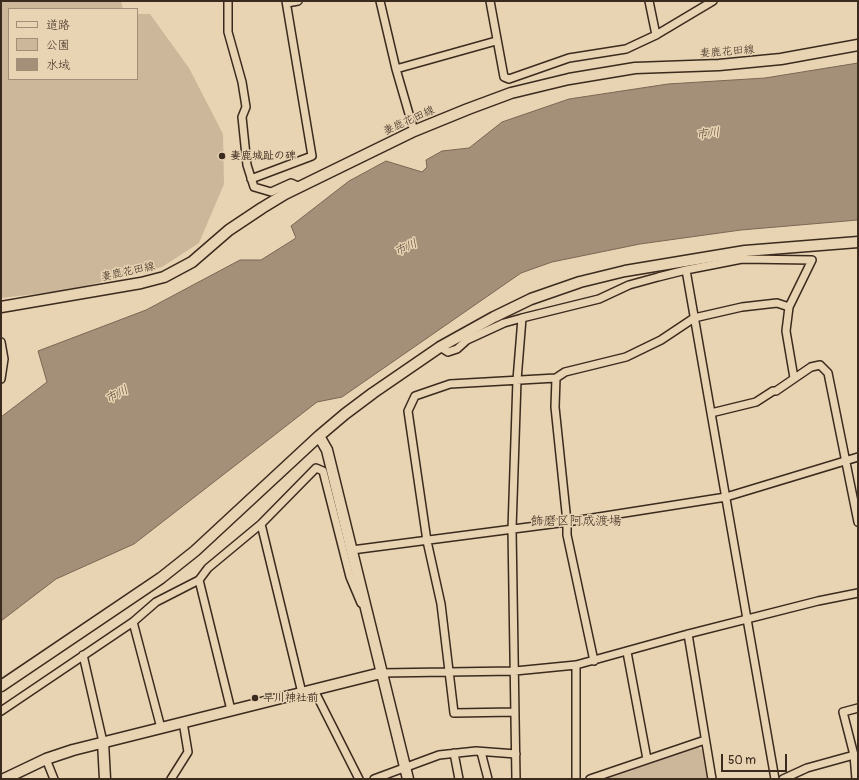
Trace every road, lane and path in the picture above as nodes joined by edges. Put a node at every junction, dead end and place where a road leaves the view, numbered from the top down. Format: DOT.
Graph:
graph roads {
  1 [pos="228,1"];
  2 [pos="298,1"];
  3 [pos="380,1"];
  4 [pos="490,1"];
  5 [pos="649,1"];
  6 [pos="712,1"];
  7 [pos="287,2"];
  8 [pos="656,35"];
  9 [pos="496,41"];
  10 [pos="858,45"];
  11 [pos="396,69"];
  12 [pos="414,131"];
  13 [pos="251,179"];
  14 [pos="300,187"];
  15 [pos="858,242"];
  16 [pos="743,255"];
  17 [pos="686,270"];
  18 [pos="789,306"];
  19 [pos="1,307"];
  20 [pos="522,318"];
  21 [pos="694,318"];
  22 [pos="1,342"];
  23 [pos="440,347"];
  24 [pos="556,378"];
  25 [pos="794,378"];
  26 [pos="1,379"];
  27 [pos="517,380"];
  28 [pos="711,413"];
  29 [pos="319,436"];
  30 [pos="858,457"];
  31 [pos="846,461"];
  32 [pos="726,497"];
  33 [pos="567,522"];
  34 [pos="858,522"];
  35 [pos="261,524"];
  36 [pos="512,528"];
  37 [pos="427,540"];
  38 [pos="352,550"];
  39 [pos="199,580"];
  40 [pos="858,593"];
  41 [pos="748,620"];
  42 [pos="133,622"];
  43 [pos="371,627"];
  44 [pos="688,634"];
  45 [pos="627,652"];
  46 [pos="83,655"];
  47 [pos="594,661"];
  48 [pos="576,665"];
  49 [pos="515,671"];
  50 [pos="450,672"];
  51 [pos="381,673"];
  52 [pos="1,686"];
  53 [pos="314,690"];
  54 [pos="302,693"];
  55 [pos="858,708"];
  56 [pos="231,710"];
  57 [pos="1,711"];
  58 [pos="515,712"];
  59 [pos="184,722"];
  60 [pos="161,728"];
  61 [pos="705,740"];
  62 [pos="103,742"];
  63 [pos="481,752"];
  64 [pos="454,754"];
  65 [pos="516,754"];
  66 [pos="854,755"];
  67 [pos="647,759"];
  68 [pos="46,760"];
  69 [pos="405,768"];
  70 [pos="4,779"];
  71 [pos="54,779"];
  72 [pos="104,779"];
  73 [pos="171,779"];
  74 [pos="359,779"];
  75 [pos="374,779"];
  76 [pos="408,779"];
  77 [pos="459,779"];
  78 [pos="488,779"];
  79 [pos="516,779"];
  80 [pos="576,779"];
  81 [pos="590,779"];
  82 [pos="712,779"];
  83 [pos="775,779"];
  84 [pos="783,779"];
  85 [pos="856,779"];
  1 -- 13 [label="street"];
  2 -- 7 [label="street"];
  3 -- 11 [label="street"];
  4 -- 9 [label="street"];
  5 -- 8 [label="street"];
  6 -- 8 [label="street"];
  7 -- 13 [label="street"];
  8 -- 9 [label="street"];
  9 -- 11 [label="street"];
  10 -- 12 [label="street, 妻鹿花田線"];
  11 -- 12 [label="street"];
  12 -- 14 [label="street, 妻鹿花田線"];
  13 -- 14 [label="street"];
  14 -- 19 [label="street, 妻鹿花田線"];
  15 -- 16 [label="street"];
  16 -- 17 [label="street"];
  16 -- 18 [label="street"];
  16 -- 23 [label="street"];
  17 -- 20 [label="street"];
  17 -- 21 [label="street"];
  18 -- 21 [label="street"];
  18 -- 25 [label="street"];
  20 -- 23 [label="street"];
  20 -- 27 [label="street"];
  21 -- 24 [label="street"];
  21 -- 28 [label="street"];
  22 -- 26 [label="street"];
  23 -- 29 [label="street"];
  24 -- 27 [label="street"];
  24 -- 33 [label="street"];
  25 -- 28 [label="street"];
  25 -- 31 [label="street"];
  27 -- 36 [label="street"];
  27 -- 37 [label="street"];
  28 -- 32 [label="street"];
  29 -- 38 [label="street"];
  29 -- 52 [label="street"];
  30 -- 31 [label="street"];
  31 -- 32 [label="street"];
  31 -- 34 [label="street"];
  32 -- 33 [label="street"];
  32 -- 41 [label="street"];
  33 -- 36 [label="street"];
  33 -- 47 [label="street"];
  35 -- 39 [label="street"];
  35 -- 43 [label="street"];
  35 -- 54 [label="street"];
  36 -- 37 [label="street"];
  36 -- 49 [label="street"];
  37 -- 38 [label="street"];
  37 -- 50 [label="street"];
  38 -- 43 [label="street"];
  39 -- 42 [label="street"];
  39 -- 56 [label="street"];
  40 -- 41 [label="street"];
  41 -- 44 [label="street"];
  41 -- 83 [label="street"];
  42 -- 46 [label="street"];
  42 -- 60 [label="street"];
  43 -- 51 [label="street"];
  44 -- 45 [label="street"];
  44 -- 61 [label="street"];
  45 -- 47 [label="street"];
  45 -- 67 [label="street"];
  46 -- 57 [label="street"];
  46 -- 62 [label="street"];
  47 -- 48 [label="street"];
  48 -- 49 [label="street"];
  48 -- 80 [label="street"];
  49 -- 50 [label="street"];
  49 -- 58 [label="street"];
  50 -- 51 [label="street"];
  50 -- 58 [label="street"];
  51 -- 53 [label="street"];
  51 -- 69 [label="street"];
  53 -- 54 [label="street"];
  53 -- 74 [label="street"];
  54 -- 56 [label="street"];
  55 -- 66 [label="street"];
  56 -- 59 [label="street"];
  58 -- 65 [label="street"];
  59 -- 60 [label="street"];
  59 -- 73 [label="street"];
  60 -- 62 [label="street"];
  61 -- 67 [label="street"];
  61 -- 82 [label="street"];
  62 -- 68 [label="street"];
  62 -- 72 [label="street"];
  63 -- 64 [label="street"];
  63 -- 65 [label="street"];
  63 -- 78 [label="street"];
  64 -- 69 [label="street"];
  64 -- 77 [label="street"];
  65 -- 79 [label="street"];
  66 -- 84 [label="street"];
  66 -- 85 [label="street"];
  67 -- 81 [label="street"];
  68 -- 70 [label="street"];
  68 -- 71 [label="street"];
  69 -- 75 [label="street"];
  69 -- 76 [label="street"];
}
